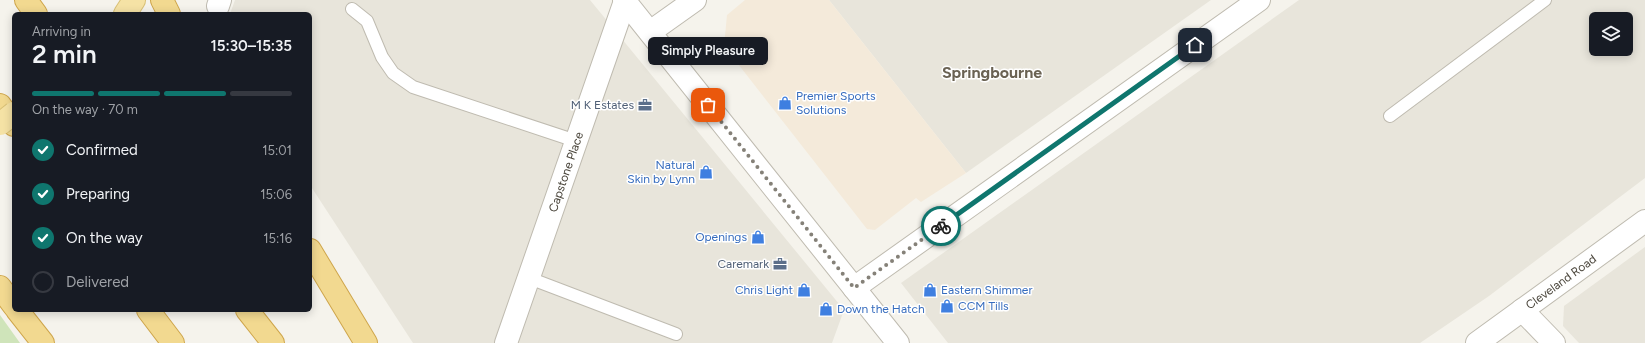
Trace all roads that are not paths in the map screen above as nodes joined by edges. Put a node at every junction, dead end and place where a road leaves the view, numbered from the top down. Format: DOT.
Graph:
graph roads {
  1 [pos="26,0"];
  2 [pos="134,0"];
  3 [pos="162,0"];
  4 [pos="624,0"];
  5 [pos="695,0"];
  6 [pos="1259,0"];
  7 [pos="1545,0"];
  8 [pos="352,9"];
  9 [pos="35,12"];
  10 [pos="126,12"];
  11 [pos="168,12"];
  12 [pos="650,32"];
  13 [pos="0,105"];
  14 [pos="12,115"];
  15 [pos="1390,116"];
  16 [pos="12,122"];
  17 [pos="0,124"];
  18 [pos="576,141"];
  19 [pos="1645,221"];
  20 [pos="312,253"];
  21 [pos="529,278"];
  22 [pos="0,287"];
  23 [pos="854,288"];
  24 [pos="12,303"];
  25 [pos="1522,310"];
  26 [pos="19,312"];
  27 [pos="150,312"];
  28 [pos="249,312"];
  29 [pos="676,334"];
  30 [pos="43,343"];
  31 [pos="173,343"];
  32 [pos="273,343"];
  33 [pos="366,343"];
  34 [pos="506,343"];
  35 [pos="898,343"];
  36 [pos="1478,343"];
  37 [pos="1554,343"];
  1 -- 9 [label="highway"];
  2 -- 10 [label="main road"];
  3 -- 11 [label="highway"];
  4 -- 12 [label="street"];
  4 -- 18 [label="street, Capstone Place"];
  5 -- 12 [label="street"];
  6 -- 23 [label="street"];
  7 -- 15 [label="lane"];
  8 -- 18 [label="lane"];
  12 -- 23 [label="street"];
  13 -- 16 [label="highway"];
  14 -- 17 [label="main road, bridge"];
  18 -- 21 [label="street, Capstone Place"];
  19 -- 25 [label="street, Cleveland Road"];
  20 -- 33 [label="highway"];
  21 -- 29 [label="lane"];
  21 -- 34 [label="street, Capstone Place"];
  22 -- 24 [label="highway"];
  23 -- 35 [label="street"];
  25 -- 36 [label="street, Cleveland Road"];
  25 -- 37 [label="street"];
  26 -- 30 [label="highway"];
  27 -- 31 [label="highway"];
  28 -- 32 [label="highway"];
}
